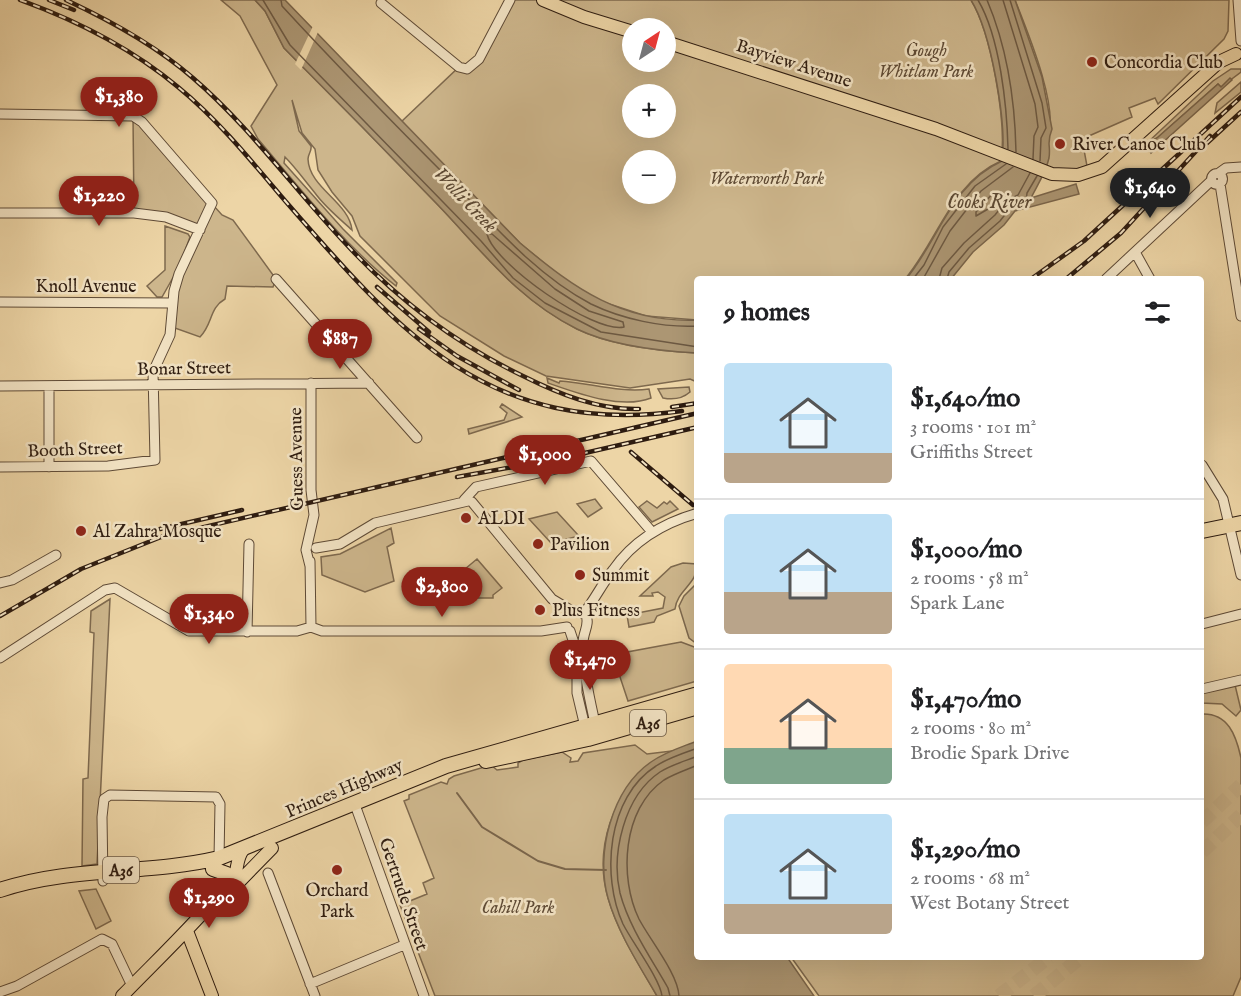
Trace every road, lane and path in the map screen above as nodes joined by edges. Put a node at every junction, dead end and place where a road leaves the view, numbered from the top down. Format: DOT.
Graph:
graph roads {
  1 [pos="510,0"];
  2 [pos="543,0"];
  3 [pos="1238,0"];
  4 [pos="381,3"];
  5 [pos="622,29"];
  6 [pos="676,45"];
  7 [pos="1240,50"];
  8 [pos="0,114"];
  9 [pos="1241,166"];
  10 [pos="1217,179"];
  11 [pos="0,213"];
  12 [pos="200,230"];
  13 [pos="1135,252"];
  14 [pos="1236,260"];
  15 [pos="1109,276"];
  16 [pos="1148,276"];
  17 [pos="276,279"];
  18 [pos="0,302"];
  19 [pos="172,303"];
  20 [pos="1241,316"];
  21 [pos="311,383"];
  22 [pos="369,383"];
  23 [pos="154,385"];
  24 [pos="0,386"];
  25 [pos="49,386"];
  26 [pos="417,438"];
  27 [pos="49,467"];
  28 [pos="0,468"];
  29 [pos="1204,468"];
  30 [pos="468,501"];
  31 [pos="694,515"];
  32 [pos="1236,528"];
  33 [pos="1204,531"];
  34 [pos="652,532"];
  35 [pos="310,535"];
  36 [pos="1204,539"];
  37 [pos="249,544"];
  38 [pos="316,548"];
  39 [pos="56,555"];
  40 [pos="310,566"];
  41 [pos="1241,575"];
  42 [pos="0,583"];
  43 [pos="572,611"];
  44 [pos="584,613"];
  45 [pos="1241,614"];
  46 [pos="1204,623"];
  47 [pos="311,627"];
  48 [pos="568,629"];
  49 [pos="585,629"];
  50 [pos="246,632"];
  51 [pos="0,658"];
  52 [pos="1241,680"];
  53 [pos="1204,689"];
  54 [pos="694,695"];
  55 [pos="694,708"];
  56 [pos="590,723"];
  57 [pos="593,738"];
  58 [pos="356,806"];
  59 [pos="272,848"];
  60 [pos="239,857"];
  61 [pos="216,864"];
  62 [pos="268,873"];
  63 [pos="103,876"];
  64 [pos="230,882"];
  65 [pos="0,890"];
  66 [pos="0,900"];
  67 [pos="210,906"];
  68 [pos="187,931"];
  69 [pos="404,945"];
  70 [pos="310,984"];
  71 [pos="132,986"];
  72 [pos="0,992"];
  73 [pos="122,996"];
  74 [pos="213,996"];
  75 [pos="315,996"];
  76 [pos="424,996"];
  1 -- 4 [label="street"];
  2 -- 5 [label="main road"];
  3 -- 7 [label="street"];
  6 -- 7 [label="main road, Bayview Avenue"];
  8 -- 12 [label="street"];
  9 -- 10 [label="street"];
  10 -- 13 [label="street"];
  10 -- 14 [label="street"];
  11 -- 12 [label="street"];
  12 -- 19 [label="street"];
  13 -- 15 [label="street"];
  13 -- 16 [label="street"];
  14 -- 20 [label="street"];
  17 -- 22 [label="street"];
  18 -- 19 [label="street, Knoll Avenue"];
  19 -- 23 [label="street"];
  21 -- 22 [label="street, Bonar Street"];
  21 -- 23 [label="street, Bonar Street"];
  21 -- 35 [label="street, Guess Avenue"];
  22 -- 26 [label="street"];
  23 -- 25 [label="street, Bonar Street"];
  23 -- 27 [label="street, Booth Street"];
  24 -- 25 [label="street, Bonar Street"];
  25 -- 27 [label="street"];
  27 -- 28 [label="street, Booth Street"];
  29 -- 32 [label="street"];
  30 -- 34 [label="street"];
  30 -- 38 [label="street"];
  30 -- 43 [label="street"];
  31 -- 34 [label="street"];
  32 -- 33 [label="highway"];
  32 -- 36 [label="highway"];
  32 -- 41 [label="street"];
  34 -- 44 [label="street"];
  35 -- 38 [label="street, Guess Avenue"];
  35 -- 40 [label="street, Guess Avenue"];
  37 -- 50 [label="street"];
  38 -- 40 [label="street, Guess Avenue"];
  39 -- 42 [label="street"];
  40 -- 47 [label="street, Guess Avenue"];
  43 -- 44 [label="street"];
  43 -- 48 [label="street"];
  44 -- 49 [label="street"];
  45 -- 46 [label="street"];
  47 -- 48 [label="street"];
  47 -- 50 [label="street"];
  48 -- 49 [label="street"];
  48 -- 56 [label="street"];
  49 -- 56 [label="street"];
  50 -- 51 [label="street"];
  52 -- 53 [label="street"];
  54 -- 56 [label="highway, Princes Highway / A36"];
  55 -- 57 [label="highway, Princes Highway / A36"];
  56 -- 57 [label="street"];
  56 -- 58 [label="highway, Princes Highway / A36"];
  57 -- 58 [label="highway, Princes Highway / A36"];
  58 -- 59 [label="highway, Princes Highway / A36"];
  58 -- 60 [label="highway, Princes Highway / A36"];
  58 -- 69 [label="street, Gertrude Street"];
  59 -- 60 [label="highway, Princes Highway / A36"];
  59 -- 67 [label="main road"];
  60 -- 61 [label="highway, Princes Highway / A36"];
  60 -- 64 [label="main road"];
  61 -- 63 [label="highway, Princes Highway / A36"];
  61 -- 63 [label="street"];
  61 -- 64 [label="highway"];
  62 -- 70 [label="street"];
  63 -- 65 [label="highway, Princes Highway / A36"];
  63 -- 66 [label="highway, Princes Highway / A36"];
  64 -- 67 [label="main road"];
  67 -- 68 [label="main road"];
  68 -- 71 [label="main road"];
  68 -- 74 [label="main road"];
  69 -- 70 [label="street"];
  69 -- 76 [label="street, Gertrude Street"];
  70 -- 75 [label="street"];
  71 -- 72 [label="street"];
  71 -- 73 [label="main road"];
}
